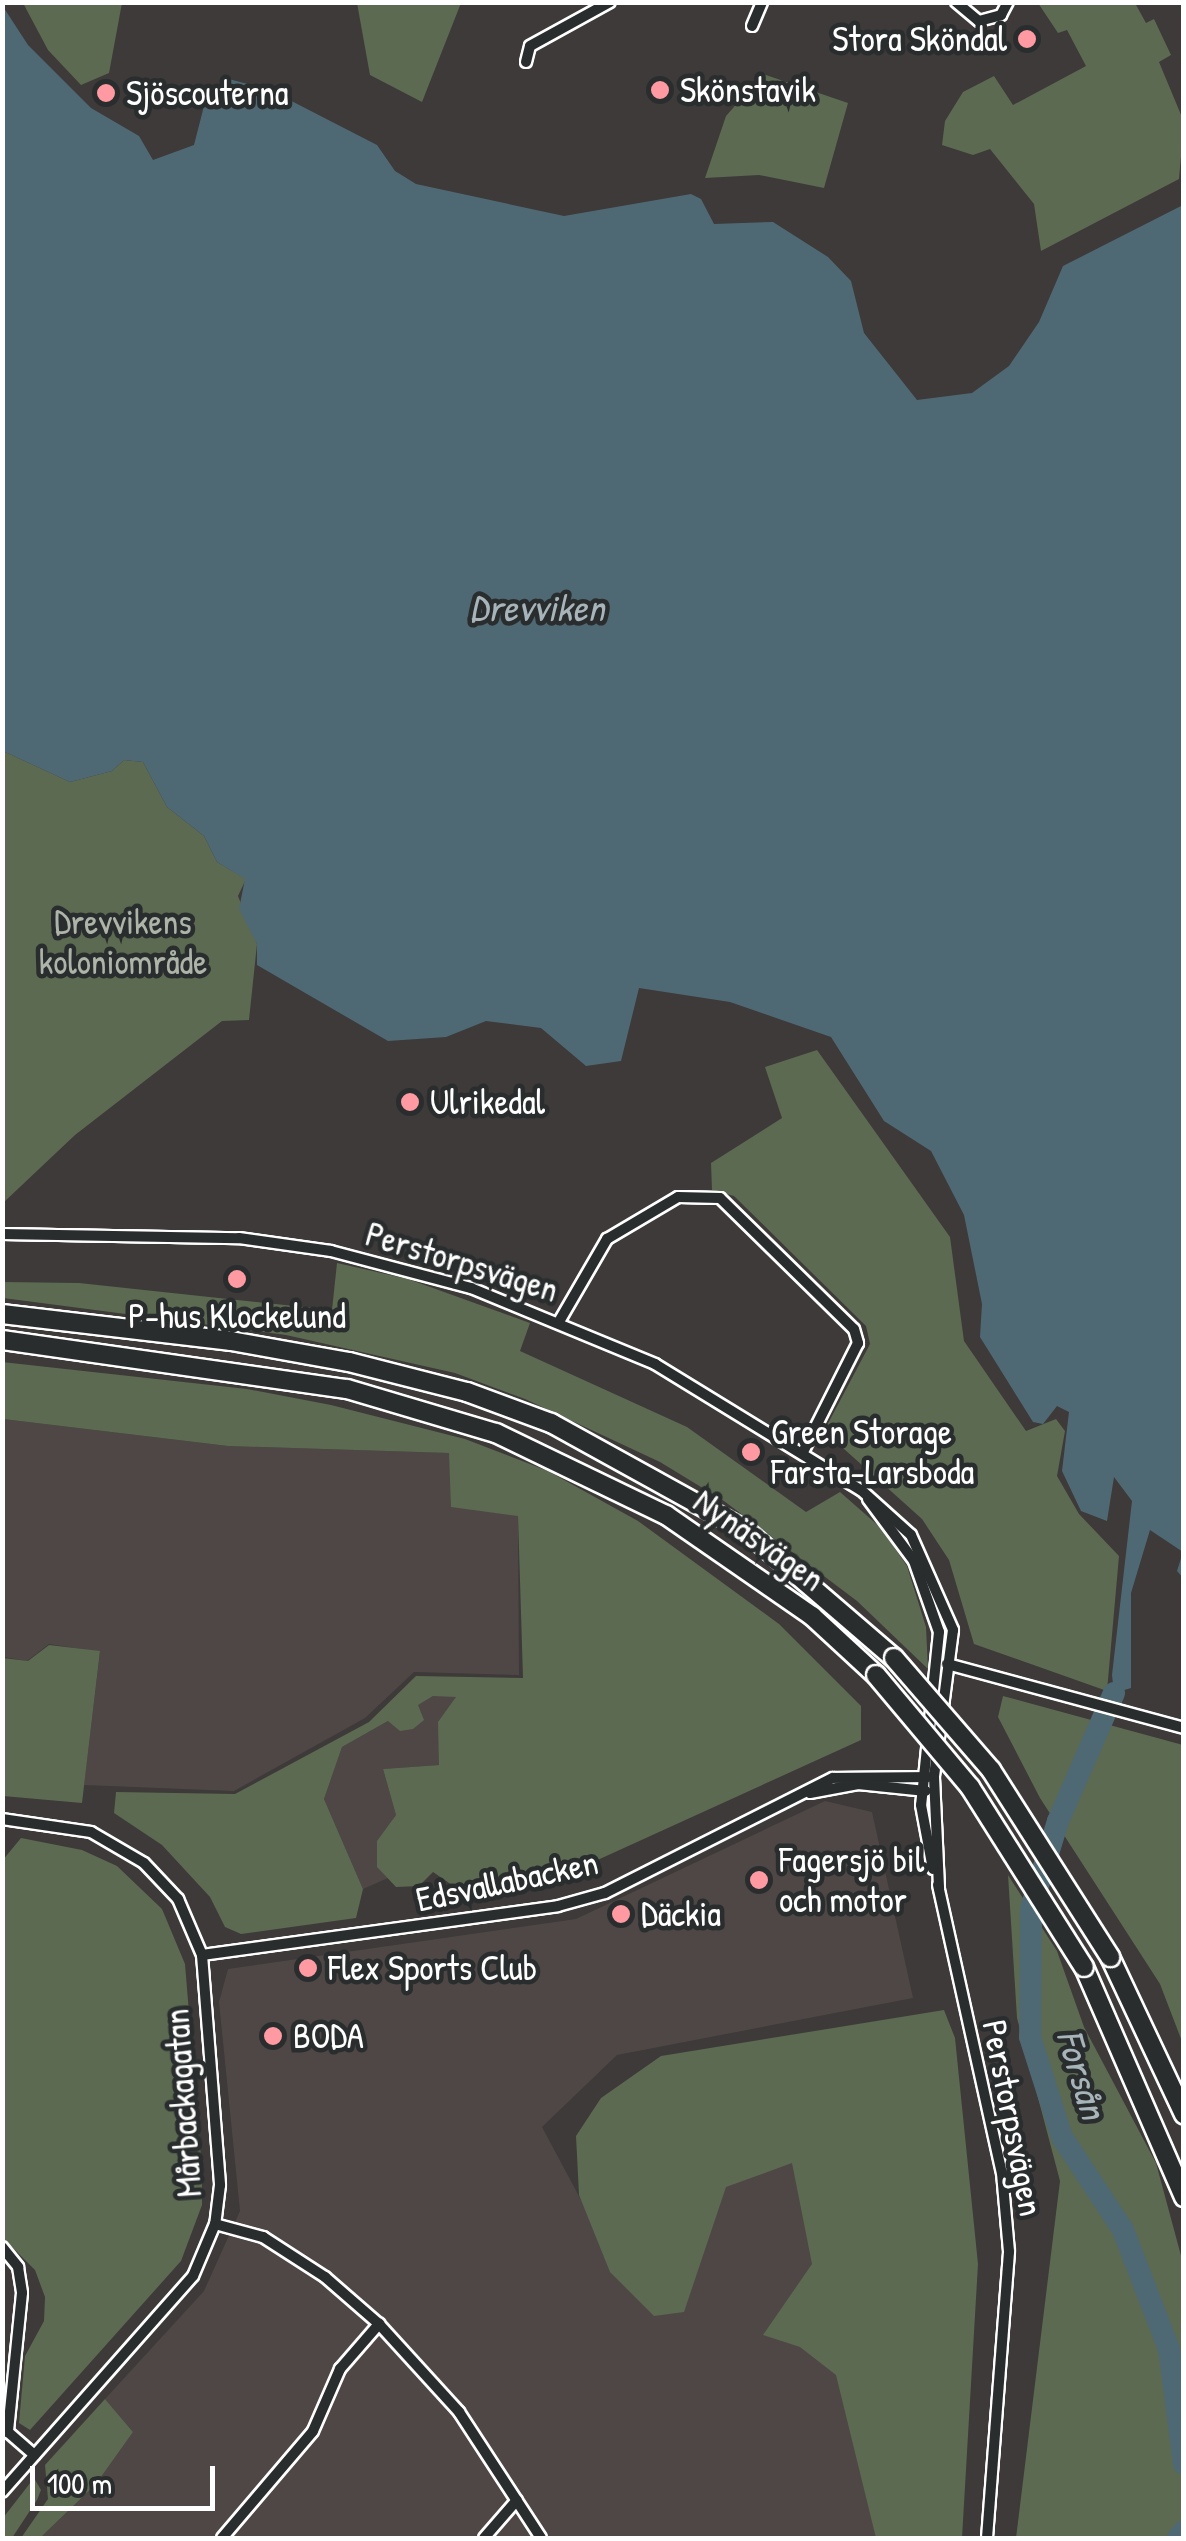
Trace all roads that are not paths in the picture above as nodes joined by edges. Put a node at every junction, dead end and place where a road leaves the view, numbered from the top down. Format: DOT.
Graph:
graph roads {
  1 [pos="610,2"];
  2 [pos="762,2"];
  3 [pos="956,2"];
  4 [pos="1008,2"];
  5 [pos="752,26"];
  6 [pos="526,62"];
  7 [pos="2,1234"];
  8 [pos="2,1314"];
  9 [pos="560,1320"];
  10 [pos="2,1340"];
  11 [pos="803,1452"];
  12 [pos="947,1664"];
  13 [pos="1184,1728"];
  14 [pos="928,1777"];
  15 [pos="921,1792"];
  16 [pos="934,1792"];
  17 [pos="804,1794"];
  18 [pos="2,1819"];
  19 [pos="939,1889"];
  20 [pos="202,1955"];
  21 [pos="1184,2114"];
  22 [pos="1184,2197"];
  23 [pos="215,2224"];
  24 [pos="2,2248"];
  25 [pos="378,2324"];
  26 [pos="5,2434"];
  27 [pos="34,2455"];
  28 [pos="2,2492"];
  29 [pos="517,2500"];
  30 [pos="222,2538"];
  31 [pos="484,2538"];
  32 [pos="541,2538"];
  33 [pos="987,2538"];
  1 -- 6 [label="street"];
  2 -- 5 [label="street"];
  3 -- 4 [label="street"];
  7 -- 9 [label="street, Perstorpsvägen"];
  8 -- 21 [label="highway, Nynäsvägen, bridge"];
  9 -- 11 [label="street, Perstorpsvägen"];
  9 -- 11 [label="street"];
  10 -- 22 [label="highway, Nynäsvägen, bridge"];
  11 -- 12 [label="street, Perstorpsvägen"];
  12 -- 13 [label="street"];
  12 -- 14 [label="street, Perstorpsvägen"];
  14 -- 15 [label="street, Perstorpsvägen"];
  14 -- 16 [label="street, Perstorpsvägen"];
  14 -- 17 [label="street, Edsvallabacken"];
  15 -- 16 [label="street, Edsvallabacken"];
  15 -- 17 [label="street, Edsvallabacken"];
  15 -- 19 [label="street, Perstorpsvägen"];
  16 -- 19 [label="street, Perstorpsvägen"];
  17 -- 20 [label="street, Edsvallabacken"];
  18 -- 20 [label="street, Mårbackagatan"];
  19 -- 33 [label="street, Perstorpsvägen"];
  20 -- 23 [label="street, Mårbackagatan"];
  23 -- 25 [label="street"];
  23 -- 27 [label="street, Mårbackagatan"];
  24 -- 26 [label="street"];
  25 -- 29 [label="street"];
  25 -- 30 [label="street"];
  26 -- 27 [label="street"];
  27 -- 28 [label="street, Mårbackagatan"];
  29 -- 31 [label="street"];
  29 -- 32 [label="street"];
}
